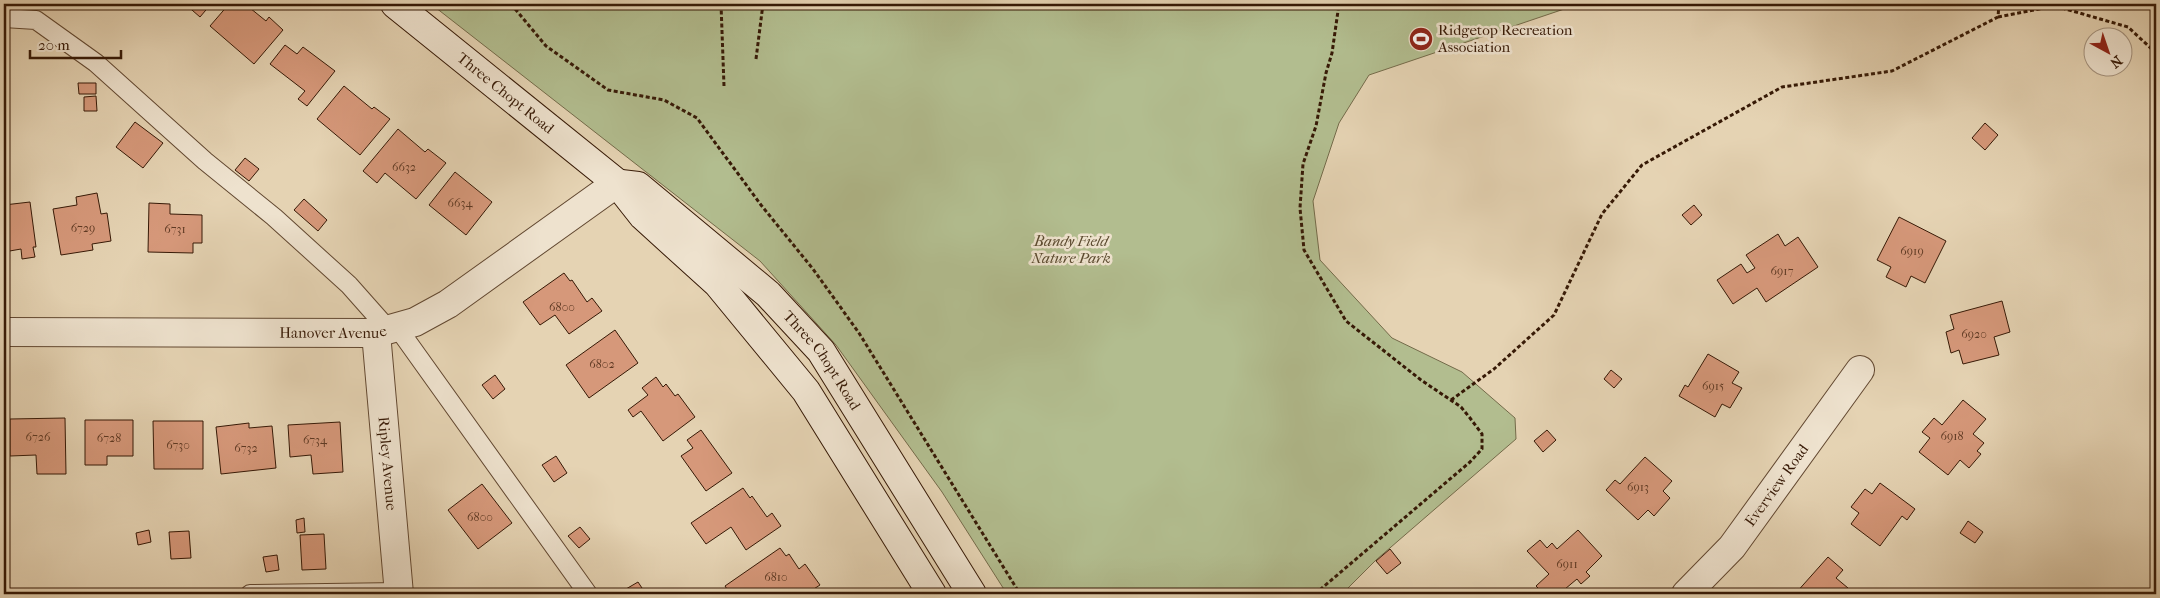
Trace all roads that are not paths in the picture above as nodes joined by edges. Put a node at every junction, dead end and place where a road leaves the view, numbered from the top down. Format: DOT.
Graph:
graph roads {
  1 [pos="395,4"];
  2 [pos="4,18"];
  3 [pos="617,183"];
  4 [pos="387,330"];
  5 [pos="4,332"];
  6 [pos="1860,370"];
  7 [pos="399,593"];
  8 [pos="250,594"];
  9 [pos="588,594"];
  10 [pos="932,594"];
  11 [pos="972,594"];
  12 [pos="1686,594"];
  1 -- 3 [label="main road, Three Chopt Road"];
  2 -- 4 [label="lane"];
  3 -- 4 [label="main road, Hanover Avenue"];
  3 -- 10 [label="main road, Three Chopt Road"];
  3 -- 11 [label="main road, Three Chopt Road"];
  4 -- 5 [label="main road, Hanover Avenue"];
  4 -- 7 [label="main road, Ripley Avenue"];
  4 -- 9 [label="lane"];
  6 -- 12 [label="main road, Everview Road"];
  7 -- 8 [label="lane"];
}
